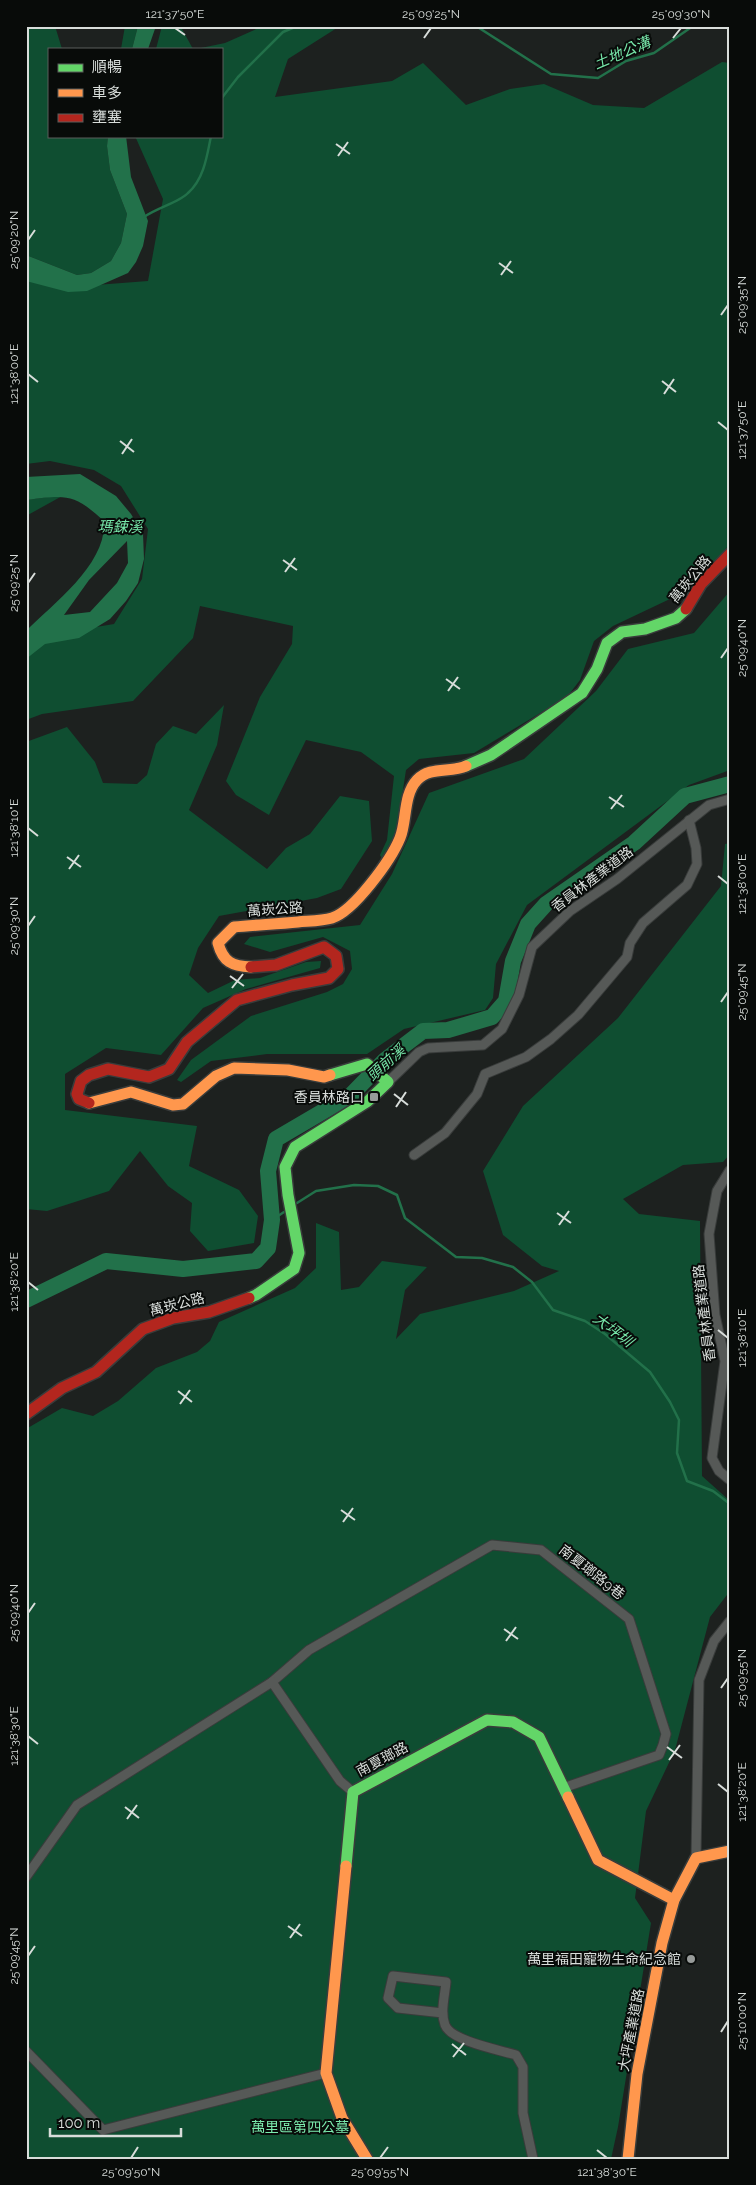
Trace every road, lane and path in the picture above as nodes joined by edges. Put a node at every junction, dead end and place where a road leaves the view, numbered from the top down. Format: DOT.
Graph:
graph roads {
  1 [pos="730,554"];
  2 [pos="730,799"];
  3 [pos="689,820"];
  4 [pos="388,1082"];
  5 [pos="414,1155"];
  6 [pos="730,1170"];
  7 [pos="26,1414"];
  8 [pos="730,1480"];
  9 [pos="730,1620"];
  10 [pos="272,1682"];
  11 [pos="563,1788"];
  12 [pos="352,1792"];
  13 [pos="730,1851"];
  14 [pos="696,1858"];
  15 [pos="26,1877"];
  16 [pos="674,1900"];
  17 [pos="443,2013"];
  18 [pos="26,2051"];
  19 [pos="326,2073"];
  20 [pos="367,2159"];
  21 [pos="533,2159"];
  22 [pos="628,2159"];
  1 -- 4 [label="street, 萬崁公路"];
  2 -- 3 [label="street, 香員林產業道路"];
  3 -- 4 [label="street, 香員林產業道路"];
  3 -- 5 [label="street"];
  4 -- 7 [label="street, 萬崁公路"];
  6 -- 8 [label="street, 香員林產業道路"];
  9 -- 14 [label="street"];
  10 -- 11 [label="street, 南夏瑯路9巷"];
  10 -- 12 [label="street"];
  10 -- 15 [label="street"];
  11 -- 12 [label="street, 南夏瑯路"];
  11 -- 16 [label="street, 南夏瑯路"];
  12 -- 19 [label="street, 南夏瑯路"];
  13 -- 14 [label="street"];
  14 -- 16 [label="street, 大坪產業道路"];
  16 -- 22 [label="street, 大坪產業道路"];
  17 -- 17 [label="street"];
  17 -- 21 [label="street"];
  18 -- 19 [label="street"];
  19 -- 20 [label="street, 南夏瑯路"];
}
